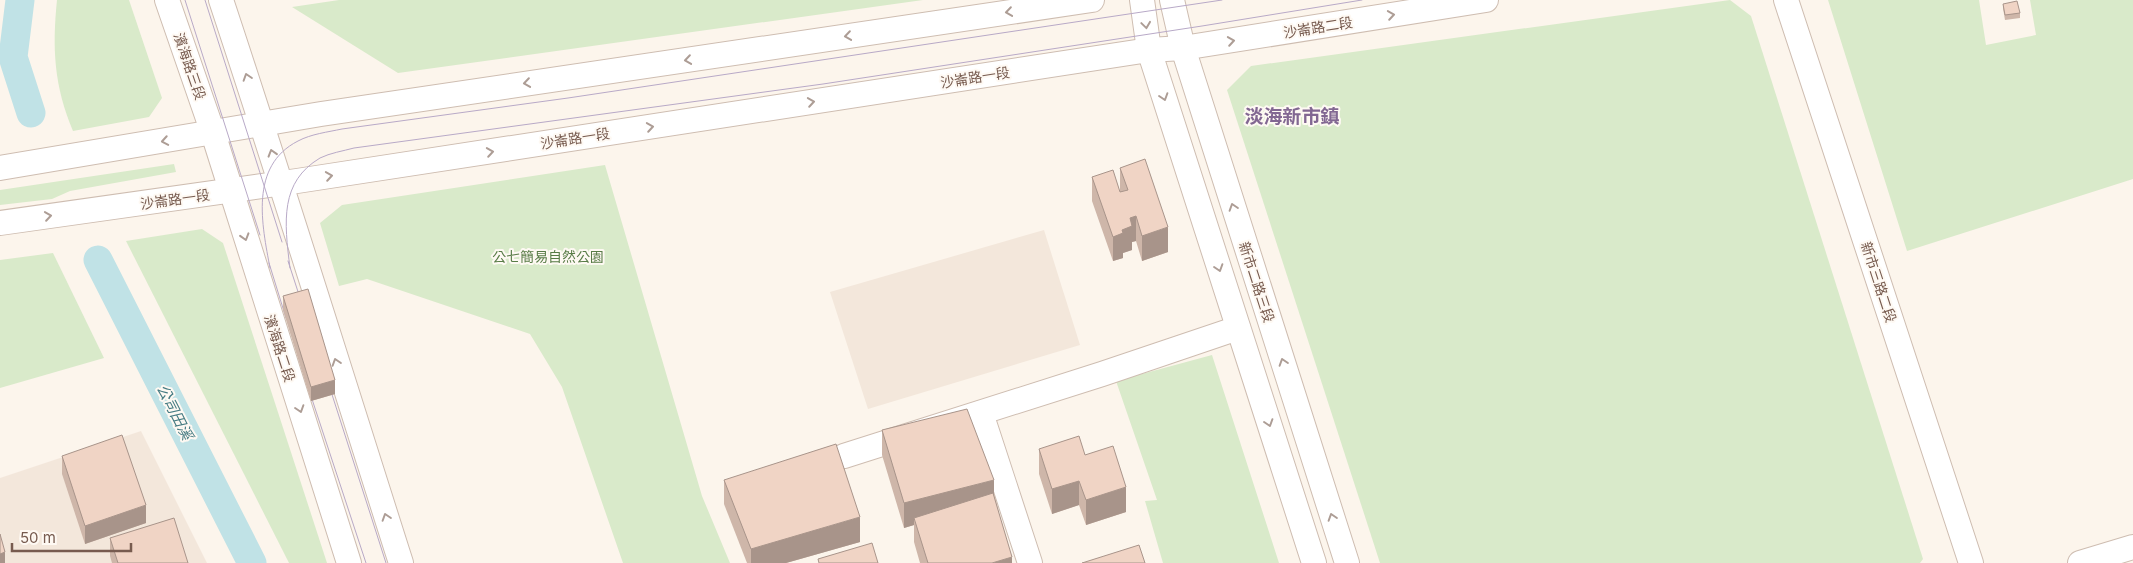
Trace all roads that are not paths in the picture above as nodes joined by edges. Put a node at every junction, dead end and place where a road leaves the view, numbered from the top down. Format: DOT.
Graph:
graph roads {
  1 [pos="167,0"];
  2 [pos="221,0"];
  3 [pos="1092,0"];
  4 [pos="1142,0"];
  5 [pos="1172,0"];
  6 [pos="1486,0"];
  7 [pos="1786,0"];
  8 [pos="1183,48"];
  9 [pos="1150,50"];
  10 [pos="262,123"];
  11 [pos="213,132"];
  12 [pos="0,168"];
  13 [pos="281,183"];
  14 [pos="231,191"];
  15 [pos="0,223"];
  16 [pos="1238,328"];
  17 [pos="982,413"];
  18 [pos="844,456"];
  19 [pos="2133,547"];
  20 [pos="349,563"];
  21 [pos="401,563"];
  22 [pos="1030,563"];
  23 [pos="1314,563"];
  24 [pos="1347,563"];
  25 [pos="1971,563"];
  26 [pos="2080,563"];
  1 -- 11 [label="street, 濱海路三段"];
  10 -- 2 [label="street, one-way"];
  3 -- 10 [label="street, one-way"];
  4 -- 9 [label="street, one-way"];
  5 -- 8 [label="street, 新市二路三段"];
  8 -- 6 [label="street, 沙崙路二段, one-way"];
  7 -- 25 [label="street, 新市三路二段"];
  8 -- 9 [label="street, 沙崙路二段"];
  24 -- 8 [label="street, 新市二路三段, one-way"];
  13 -- 9 [label="street, 沙崙路一段, one-way"];
  9 -- 16 [label="street, one-way"];
  10 -- 11 [label="street"];
  13 -- 10 [label="street, one-way"];
  11 -- 12 [label="street, one-way"];
  11 -- 14 [label="street, 濱海路二段"];
  13 -- 14 [label="street, 沙崙路一段"];
  21 -- 13 [label="street, one-way"];
  15 -- 14 [label="street, 沙崙路一段, one-way"];
  14 -- 20 [label="street, 濱海路二段, one-way"];
  16 -- 17 [label="street"];
  16 -- 23 [label="street, one-way"];
  17 -- 18 [label="street"];
  17 -- 22 [label="street"];
  19 -- 26 [label="street"];
}
